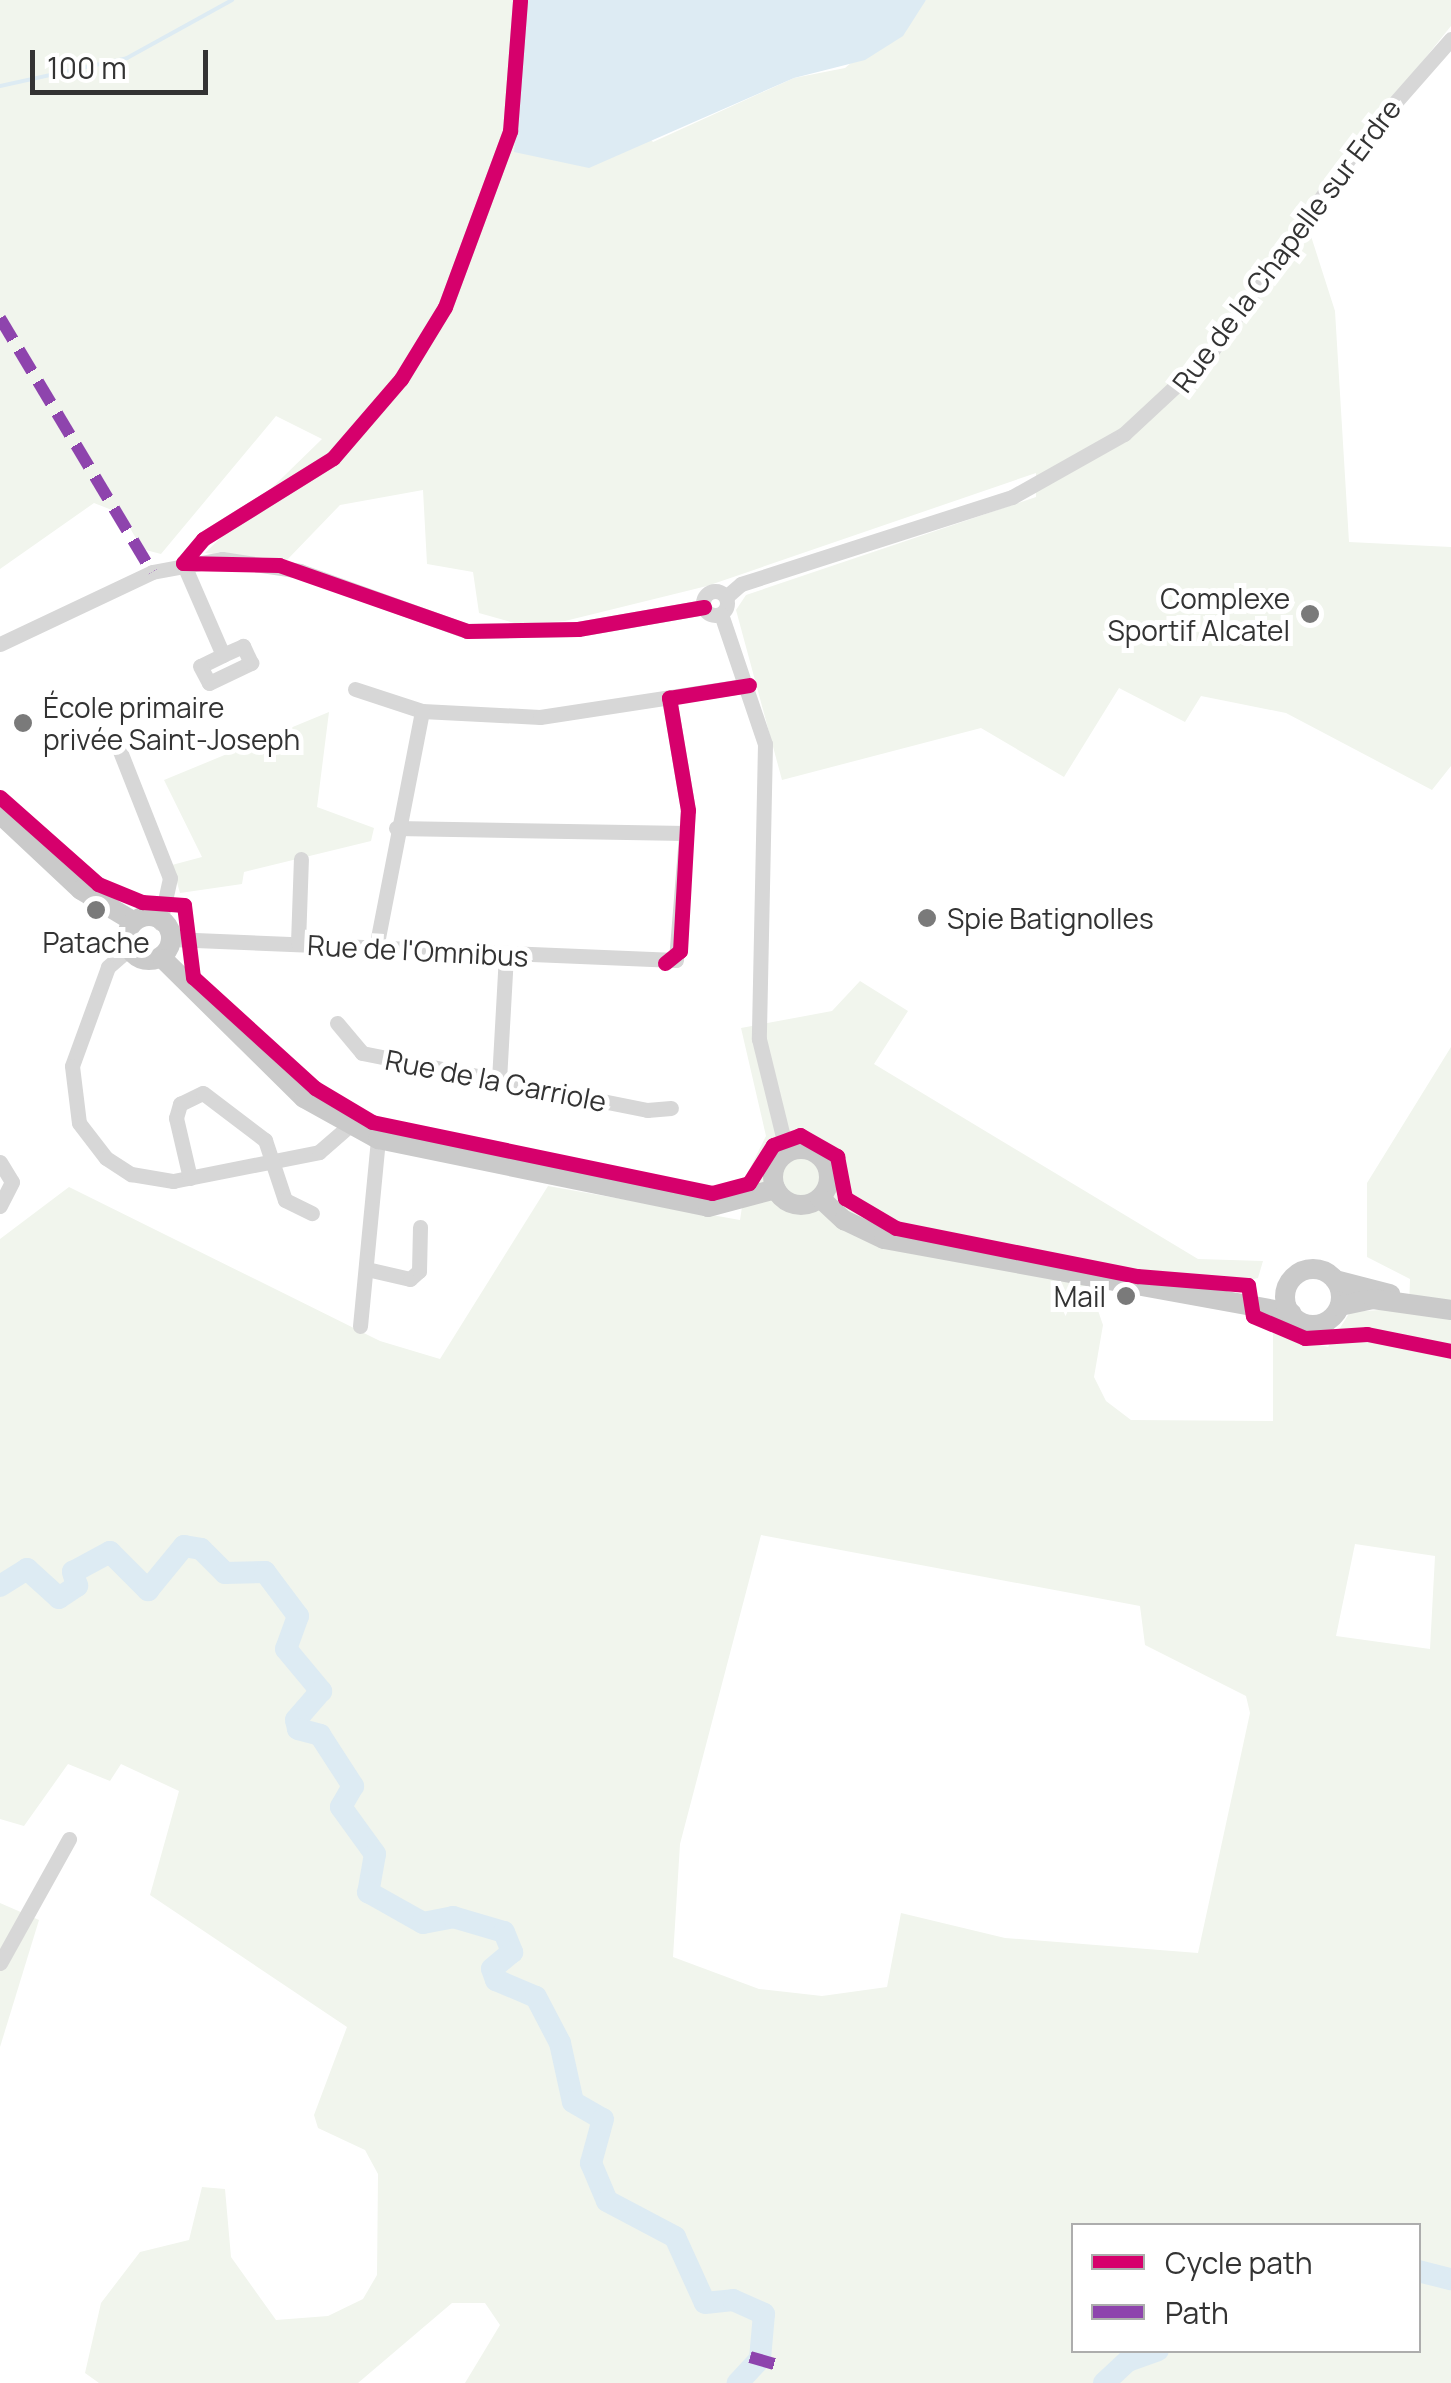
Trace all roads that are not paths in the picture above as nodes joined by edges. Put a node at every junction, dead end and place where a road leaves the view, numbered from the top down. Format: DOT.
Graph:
graph roads {
  1 [pos="520,0"];
  2 [pos="1451,39"];
  3 [pos="184,563"];
  4 [pos="724,605"];
  5 [pos="0,644"];
  6 [pos="223,655"];
  7 [pos="749,685"];
  8 [pos="356,689"];
  9 [pos="669,698"];
  10 [pos="422,711"];
  11 [pos="116,741"];
  12 [pos="0,814"];
  13 [pos="396,828"];
  14 [pos="686,832"];
  15 [pos="301,859"];
  16 [pos="131,920"];
  17 [pos="164,940"];
  18 [pos="298,943"];
  19 [pos="132,946"];
  20 [pos="376,948"];
  21 [pos="506,956"];
  22 [pos="337,1023"];
  23 [pos="499,1080"];
  24 [pos="671,1108"];
  25 [pos="350,1125"];
  26 [pos="378,1138"];
  27 [pos="788,1153"];
  28 [pos="0,1162"];
  29 [pos="277,1163"];
  30 [pos="190,1178"];
  31 [pos="776,1190"];
  32 [pos="820,1198"];
  33 [pos="0,1206"];
  34 [pos="312,1213"];
  35 [pos="420,1227"];
  36 [pos="371,1270"];
  37 [pos="1335,1280"];
  38 [pos="1288,1286"];
  39 [pos="1400,1300"];
  40 [pos="1214,1303"];
  41 [pos="1340,1306"];
  42 [pos="1451,1310"];
  43 [pos="1290,1313"];
  44 [pos="360,1326"];
  45 [pos="68,1840"];
  46 [pos="0,1963"];
  1 -- 3 [label="street"];
  2 -- 4 [label="street, Rue de la Chapelle sur Erdre"];
  3 -- 4 [label="street, Rue de la Chapelle sur Erdre"];
  3 -- 5 [label="street"];
  3 -- 6 [label="street"];
  4 -- 7 [label="street"];
  7 -- 9 [label="street"];
  7 -- 27 [label="street"];
  8 -- 10 [label="street"];
  9 -- 10 [label="street"];
  9 -- 14 [label="street"];
  10 -- 13 [label="street"];
  11 -- 17 [label="street"];
  12 -- 16 [label="main road"];
  13 -- 14 [label="street"];
  13 -- 20 [label="street"];
  14 -- 21 [label="street, Rue de l'Omnibus"];
  15 -- 18 [label="street"];
  16 -- 17 [label="main road"];
  16 -- 19 [label="main road"];
  17 -- 18 [label="street, Rue de l'Omnibus"];
  17 -- 19 [label="main road"];
  17 -- 25 [label="main road"];
  18 -- 20 [label="street, Rue de l'Omnibus"];
  19 -- 30 [label="street"];
  20 -- 21 [label="street, Rue de l'Omnibus"];
  21 -- 23 [label="street"];
  22 -- 23 [label="street, Rue de la Carriole"];
  23 -- 24 [label="street, Rue de la Carriole"];
  25 -- 26 [label="main road"];
  25 -- 29 [label="street"];
  26 -- 31 [label="main road"];
  26 -- 36 [label="street"];
  27 -- 31 [label="main road"];
  27 -- 32 [label="main road"];
  28 -- 33 [label="street"];
  29 -- 30 [label="street"];
  29 -- 30 [label="street"];
  29 -- 34 [label="street"];
  31 -- 32 [label="main road"];
  32 -- 40 [label="main road"];
  35 -- 36 [label="street"];
  36 -- 44 [label="street"];
  37 -- 38 [label="main road"];
  37 -- 39 [label="main road"];
  37 -- 41 [label="main road"];
  38 -- 40 [label="main road"];
  38 -- 43 [label="main road"];
  39 -- 41 [label="main road"];
  39 -- 42 [label="main road"];
  40 -- 43 [label="main road"];
  41 -- 43 [label="main road"];
  45 -- 46 [label="street"];
}
